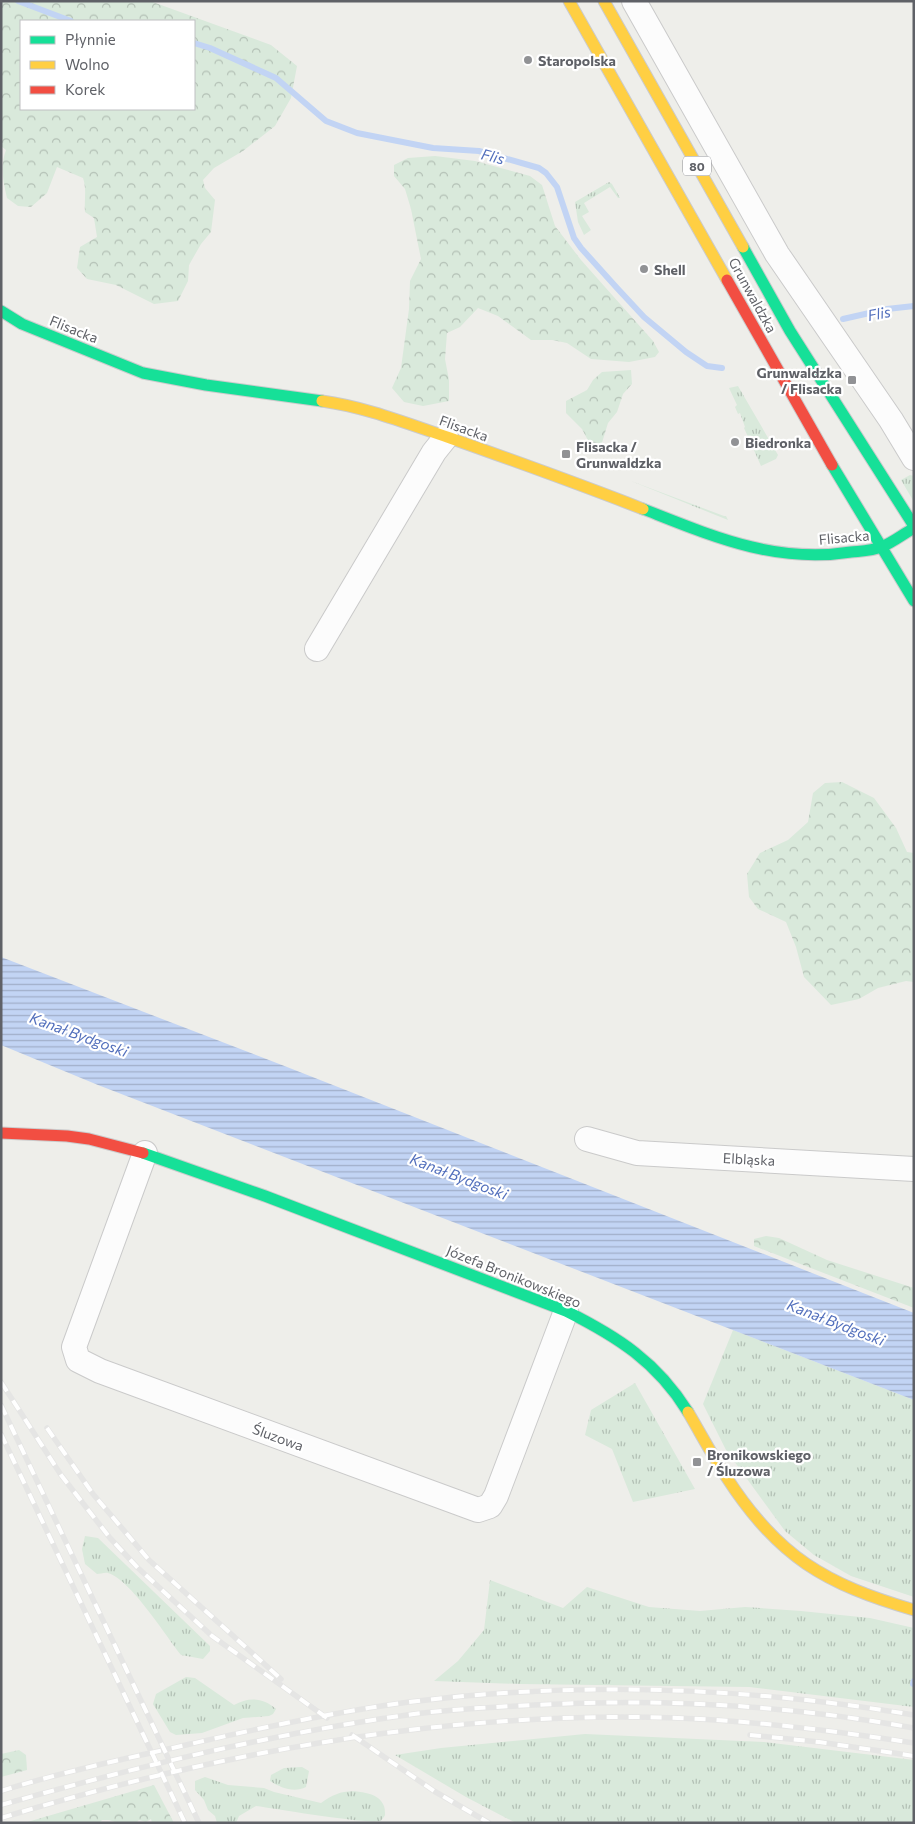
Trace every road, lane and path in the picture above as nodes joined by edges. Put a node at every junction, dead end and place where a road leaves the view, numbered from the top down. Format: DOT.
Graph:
graph roads {
  1 [pos="569,1"];
  2 [pos="604,1"];
  3 [pos="634,1"];
  4 [pos="1,311"];
  5 [pos="446,437"];
  6 [pos="914,458"];
  7 [pos="914,527"];
  8 [pos="880,548"];
  9 [pos="914,601"];
  10 [pos="317,649"];
  11 [pos="1,1133"];
  12 [pos="587,1139"];
  13 [pos="145,1154"];
  14 [pos="914,1169"];
  15 [pos="566,1311"];
  16 [pos="914,1610"];
  1 -- 8 [label="street, Grunwaldzka / 80"];
  2 -- 7 [label="street, Grunwaldzka / 80"];
  3 -- 6 [label="street"];
  4 -- 5 [label="street, Flisacka"];
  5 -- 8 [label="street, Flisacka"];
  5 -- 10 [label="street"];
  7 -- 8 [label="street, Flisacka"];
  8 -- 9 [label="street, Grunwaldzka / 80"];
  11 -- 13 [label="street, Józefa Bronikowskiego"];
  12 -- 14 [label="street, Elbląska"];
  13 -- 15 [label="street, Józefa Bronikowskiego"];
  13 -- 15 [label="street, Śluzowa"];
  15 -- 16 [label="street, Józefa Bronikowskiego"];
}
